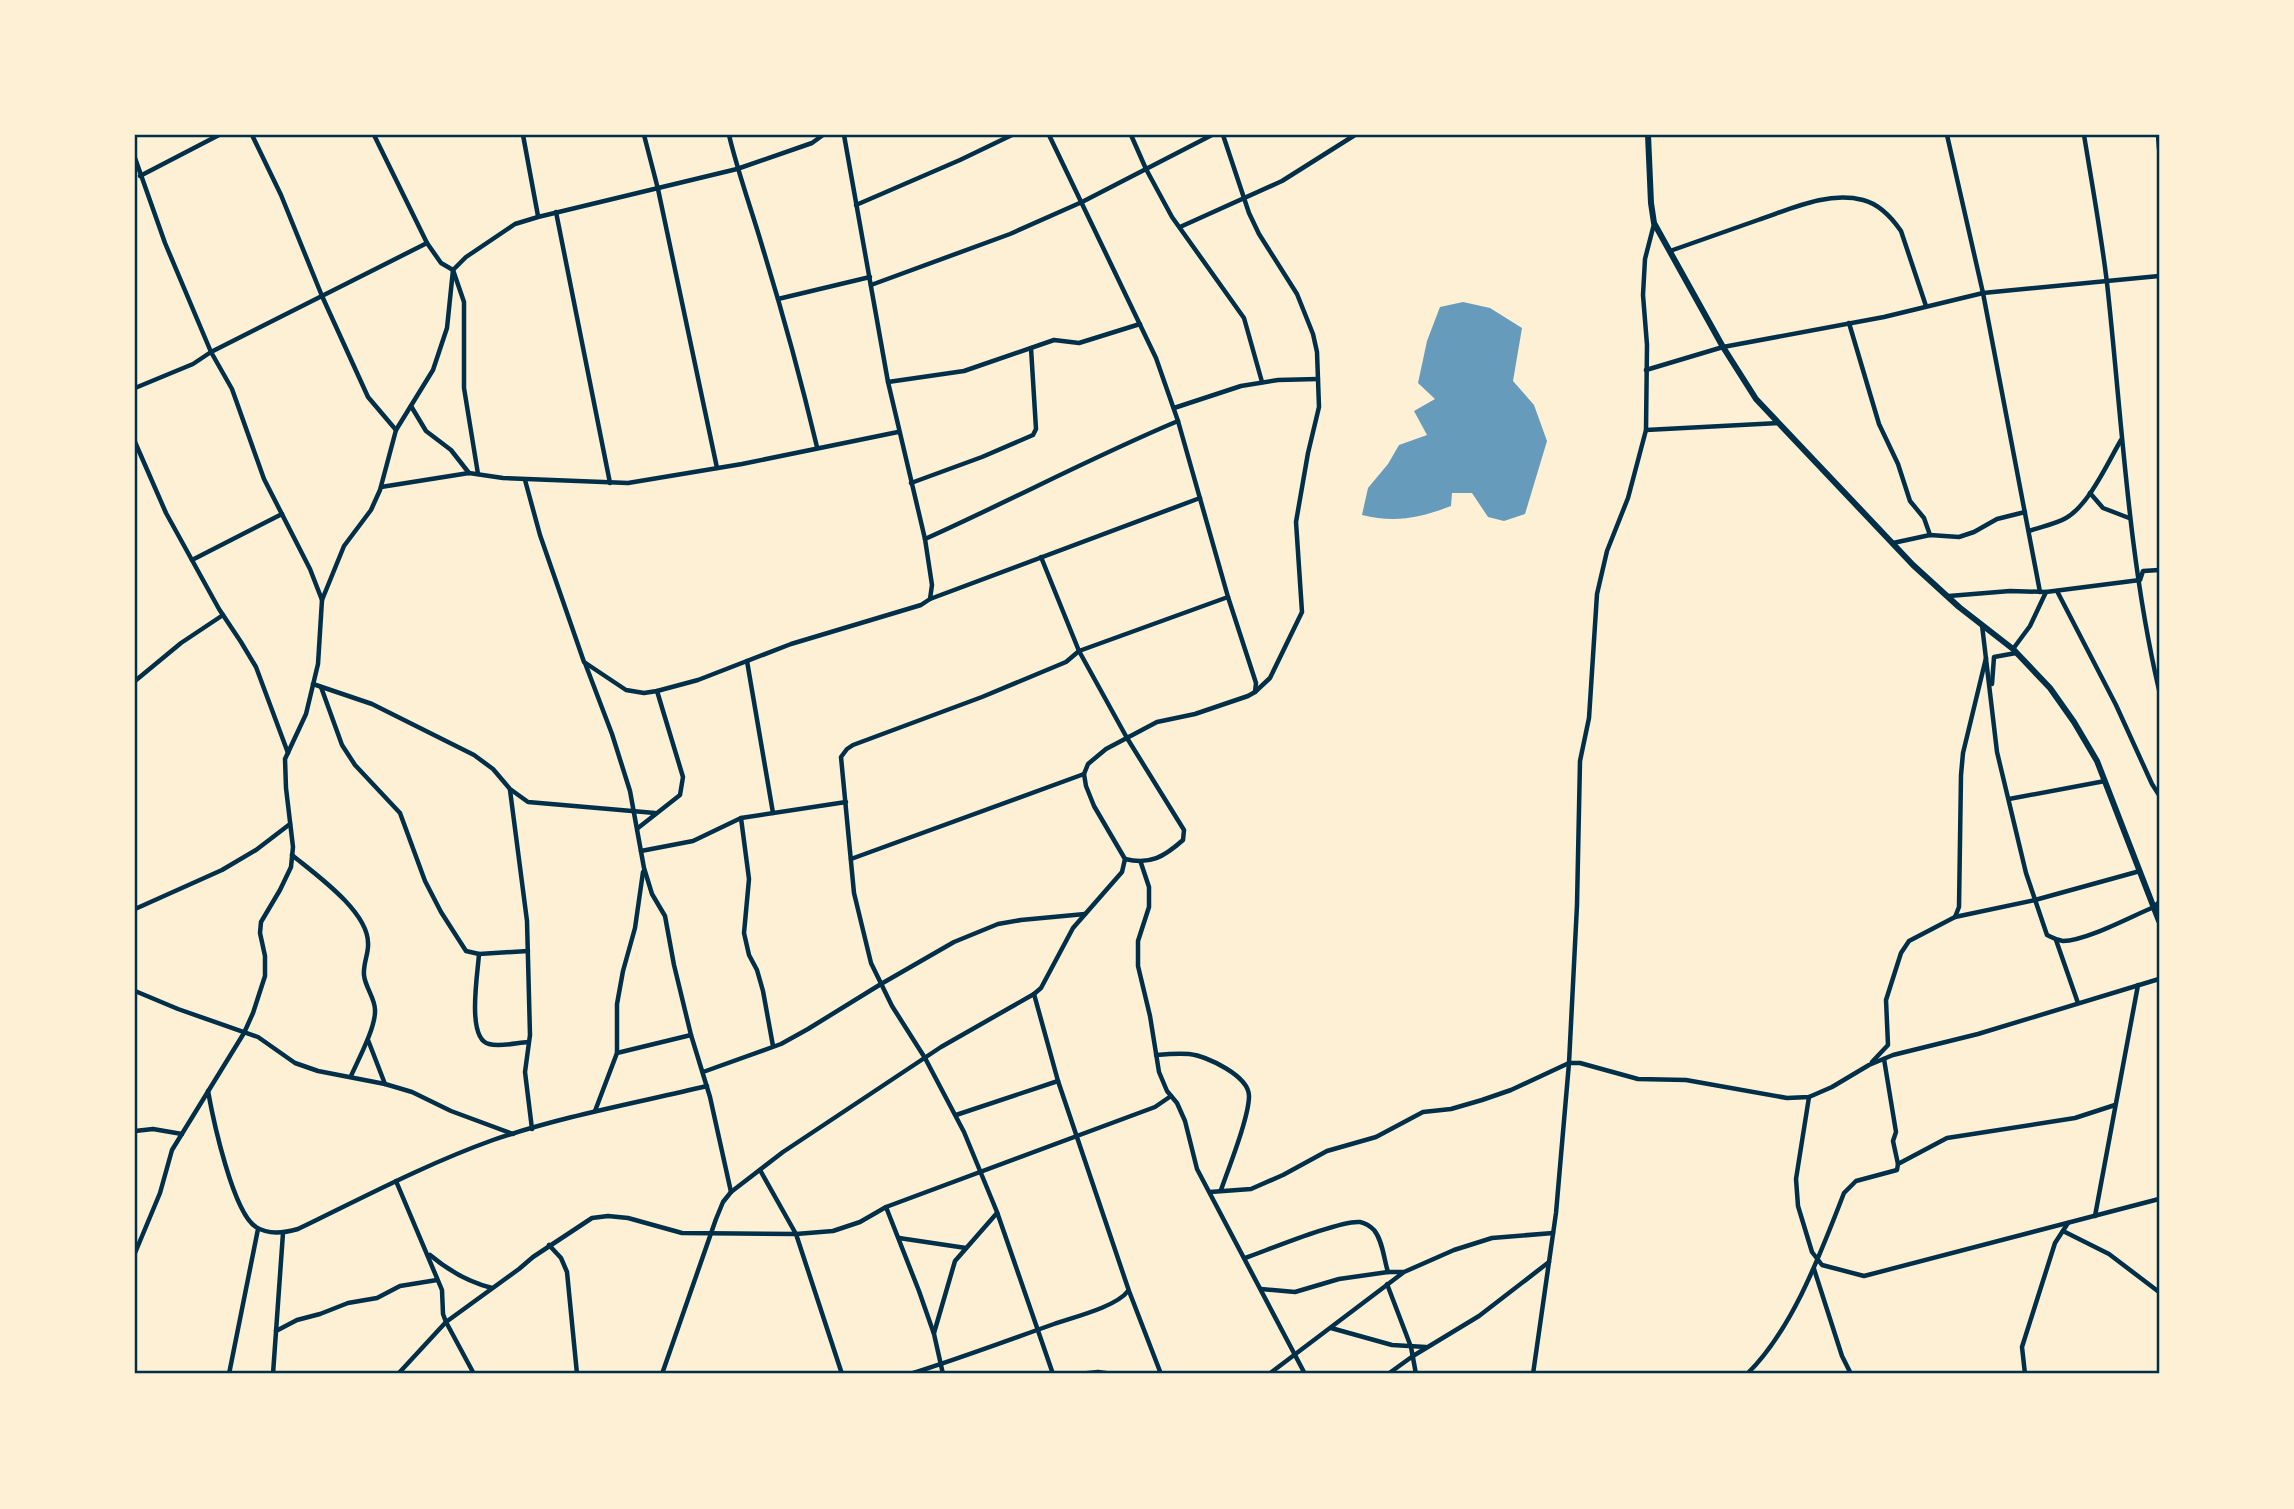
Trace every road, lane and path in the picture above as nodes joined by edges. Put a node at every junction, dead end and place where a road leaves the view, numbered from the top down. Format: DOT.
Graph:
graph roads {
  1 [pos="219,135"];
  2 [pos="252,135"];
  3 [pos="374,135"];
  4 [pos="523,135"];
  5 [pos="644,135"];
  6 [pos="729,135"];
  7 [pos="824,135"];
  8 [pos="844,135"];
  9 [pos="1012,135"];
  10 [pos="1049,135"];
  11 [pos="1131,135"];
  12 [pos="1212,135"];
  13 [pos="1223,135"];
  14 [pos="1355,135"];
  15 [pos="1648,135"];
  16 [pos="1947,135"];
  17 [pos="2084,135"];
  18 [pos="2158,135"];
  19 [pos="2159,149"];
  20 [pos="135,158"];
  21 [pos="737,169"];
  22 [pos="1146,169"];
  23 [pos="140,176"];
  24 [pos="658,189"];
  25 [pos="1245,199"];
  26 [pos="1082,201"];
  27 [pos="856,205"];
  28 [pos="556,212"];
  29 [pos="538,217"];
  30 [pos="1654,223"];
  31 [pos="1180,227"];
  32 [pos="427,243"];
  33 [pos="1669,252"];
  34 [pos="453,270"];
  35 [pos="870,276"];
  36 [pos="2159,276"];
  37 [pos="2106,281"];
  38 [pos="871,285"];
  39 [pos="1983,293"];
  40 [pos="322,296"];
  41 [pos="778,299"];
  42 [pos="1926,306"];
  43 [pos="1849,323"];
  44 [pos="1140,324"];
  45 [pos="1723,347"];
  46 [pos="1031,348"];
  47 [pos="211,352"];
  48 [pos="1646,370"];
  49 [pos="1318,379"];
  50 [pos="1262,382"];
  51 [pos="888,383"];
  52 [pos="135,388"];
  53 [pos="411,405"];
  54 [pos="1174,408"];
  55 [pos="1178,421"];
  56 [pos="1780,423"];
  57 [pos="396,430"];
  58 [pos="1646,430"];
  59 [pos="898,432"];
  60 [pos="2122,439"];
  61 [pos="135,442"];
  62 [pos="817,447"];
  63 [pos="717,468"];
  64 [pos="469,473"];
  65 [pos="478,474"];
  66 [pos="525,480"];
  67 [pos="610,483"];
  68 [pos="911,483"];
  69 [pos="381,487"];
  70 [pos="2090,493"];
  71 [pos="1200,498"];
  72 [pos="2025,512"];
  73 [pos="282,514"];
  74 [pos="2129,518"];
  75 [pos="2029,531"];
  76 [pos="1930,536"];
  77 [pos="925,539"];
  78 [pos="1893,543"];
  79 [pos="1041,557"];
  80 [pos="191,559"];
  81 [pos="2159,570"];
  82 [pos="2140,580"];
  83 [pos="2057,590"];
  84 [pos="2043,592"];
  85 [pos="1948,596"];
  86 [pos="1228,597"];
  87 [pos="930,598"];
  88 [pos="322,600"];
  89 [pos="223,615"];
  90 [pos="1982,625"];
  91 [pos="1079,651"];
  92 [pos="2015,651"];
  93 [pos="1986,658"];
  94 [pos="747,661"];
  95 [pos="584,662"];
  96 [pos="135,681"];
  97 [pos="313,684"];
  98 [pos="321,687"];
  99 [pos="657,691"];
  100 [pos="2159,691"];
  101 [pos="1255,692"];
  102 [pos="1992,692"];
  103 [pos="1127,738"];
  104 [pos="288,753"];
  105 [pos="1084,774"];
  106 [pos="2106,781"];
  107 [pos="510,789"];
  108 [pos="2159,795"];
  109 [pos="2008,799"];
  110 [pos="846,802"];
  111 [pos="634,813"];
  112 [pos="654,813"];
  113 [pos="773,813"];
  114 [pos="741,818"];
  115 [pos="290,824"];
  116 [pos="638,828"];
  117 [pos="641,851"];
  118 [pos="292,855"];
  119 [pos="851,859"];
  120 [pos="1125,859"];
  121 [pos="1141,863"];
  122 [pos="644,867"];
  123 [pos="2141,871"];
  124 [pos="2035,900"];
  125 [pos="2157,904"];
  126 [pos="135,909"];
  127 [pos="1086,914"];
  128 [pos="1955,917"];
  129 [pos="2159,921"];
  130 [pos="2056,940"];
  131 [pos="528,951"];
  132 [pos="479,954"];
  133 [pos="2159,979"];
  134 [pos="881,984"];
  135 [pos="2138,985"];
  136 [pos="135,991"];
  137 [pos="1034,994"];
  138 [pos="2078,1003"];
  139 [pos="244,1033"];
  140 [pos="691,1035"];
  141 [pos="368,1039"];
  142 [pos="528,1042"];
  143 [pos="773,1046"];
  144 [pos="617,1053"];
  145 [pos="1156,1055"];
  146 [pos="925,1058"];
  147 [pos="1884,1059"];
  148 [pos="1569,1063"];
  149 [pos="1869,1065"];
  150 [pos="703,1072"];
  151 [pos="351,1076"];
  152 [pos="1058,1081"];
  153 [pos="385,1084"];
  154 [pos="707,1086"];
  155 [pos="208,1090"];
  156 [pos="1171,1096"];
  157 [pos="1809,1097"];
  158 [pos="2115,1105"];
  159 [pos="595,1111"];
  160 [pos="956,1115"];
  161 [pos="533,1129"];
  162 [pos="135,1131"];
  163 [pos="182,1134"];
  164 [pos="514,1134"];
  165 [pos="1077,1136"];
  166 [pos="1898,1164"];
  167 [pos="760,1170"];
  168 [pos="981,1171"];
  169 [pos="396,1181"];
  170 [pos="1221,1191"];
  171 [pos="731,1192"];
  172 [pos="1210,1192"];
  173 [pos="2159,1199"];
  174 [pos="886,1207"];
  175 [pos="997,1212"];
  176 [pos="2095,1216"];
  177 [pos="2068,1223"];
  178 [pos="258,1229"];
  179 [pos="2063,1231"];
  180 [pos="283,1233"];
  181 [pos="1553,1233"];
  182 [pos="796,1234"];
  183 [pos="710,1235"];
  184 [pos="899,1238"];
  185 [pos="549,1245"];
  186 [pos="967,1248"];
  187 [pos="135,1253"];
  188 [pos="429,1255"];
  189 [pos="1245,1258"];
  190 [pos="1817,1260"];
  191 [pos="1549,1261"];
  192 [pos="1814,1269"];
  193 [pos="1388,1272"];
  194 [pos="1404,1272"];
  195 [pos="437,1280"];
  196 [pos="1387,1284"];
  197 [pos="494,1288"];
  198 [pos="1261,1289"];
  199 [pos="1129,1291"];
  200 [pos="2159,1292"];
  201 [pos="446,1322"];
  202 [pos="1331,1328"];
  203 [pos="1037,1330"];
  204 [pos="276,1331"];
  205 [pos="934,1334"];
  206 [pos="1411,1347"];
  207 [pos="1427,1347"];
  208 [pos="1295,1354"];
  209 [pos="1413,1356"];
  210 [pos="940,1365"];
  211 [pos="229,1374"];
  212 [pos="273,1374"];
  213 [pos="397,1374"];
  214 [pos="474,1374"];
  215 [pos="578,1374"];
  216 [pos="662,1374"];
  217 [pos="842,1374"];
  218 [pos="910,1374"];
  219 [pos="943,1374"];
  220 [pos="1053,1374"];
  221 [pos="1079,1374"];
  222 [pos="1114,1374"];
  223 [pos="1161,1374"];
  224 [pos="1269,1374"];
  225 [pos="1305,1374"];
  226 [pos="1388,1374"];
  227 [pos="1416,1374"];
  228 [pos="1533,1374"];
  229 [pos="1747,1374"];
  230 [pos="1851,1374"];
  231 [pos="2025,1374"];
  1 -- 23 [label="street"];
  2 -- 40 [label="street"];
  3 -- 32 [label="street"];
  4 -- 29 [label="street"];
  5 -- 24 [label="street"];
  6 -- 21 [label="street"];
  7 -- 21 [label="street"];
  8 -- 27 [label="street"];
  9 -- 27 [label="street"];
  10 -- 26 [label="street"];
  11 -- 22 [label="street"];
  12 -- 22 [label="street"];
  13 -- 25 [label="street"];
  14 -- 25 [label="street"];
  15 -- 30 [label="main road"];
  16 -- 39 [label="street"];
  17 -- 37 [label="street"];
  18 -- 19 [label="street"];
  20 -- 23 [label="street"];
  21 -- 24 [label="street"];
  21 -- 41 [label="street"];
  22 -- 26 [label="street"];
  22 -- 31 [label="street"];
  23 -- 47 [label="street"];
  24 -- 28 [label="street"];
  24 -- 63 [label="street"];
  25 -- 31 [label="street"];
  25 -- 49 [label="street"];
  26 -- 38 [label="street"];
  26 -- 44 [label="street"];
  27 -- 35 [label="street"];
  28 -- 29 [label="street"];
  28 -- 67 [label="street"];
  29 -- 34 [label="street"];
  30 -- 33 [label="main road"];
  30 -- 48 [label="street"];
  31 -- 50 [label="street"];
  32 -- 34 [label="street"];
  32 -- 40 [label="street"];
  33 -- 42 [label="street"];
  33 -- 45 [label="main road"];
  34 -- 53 [label="street"];
  34 -- 65 [label="street"];
  35 -- 38 [label="street"];
  35 -- 41 [label="street"];
  36 -- 37 [label="street"];
  37 -- 39 [label="street"];
  37 -- 60 [label="street"];
  38 -- 51 [label="street"];
  39 -- 42 [label="street"];
  39 -- 72 [label="street"];
  40 -- 47 [label="street"];
  40 -- 57 [label="street"];
  41 -- 62 [label="street"];
  42 -- 43 [label="street"];
  43 -- 45 [label="street"];
  43 -- 76 [label="street"];
  44 -- 46 [label="street"];
  44 -- 54 [label="street"];
  45 -- 48 [label="street"];
  45 -- 56 [label="main road"];
  46 -- 51 [label="street"];
  46 -- 68 [label="street"];
  47 -- 52 [label="street"];
  47 -- 73 [label="street"];
  48 -- 58 [label="street"];
  49 -- 50 [label="street"];
  49 -- 101 [label="street"];
  50 -- 54 [label="street"];
  51 -- 59 [label="street"];
  53 -- 57 [label="street"];
  53 -- 64 [label="street"];
  54 -- 55 [label="street"];
  55 -- 71 [label="street"];
  55 -- 77 [label="street"];
  56 -- 58 [label="street"];
  56 -- 78 [label="main road"];
  57 -- 69 [label="street"];
  58 -- 148 [label="street"];
  59 -- 62 [label="street"];
  59 -- 68 [label="street"];
  60 -- 70 [label="street"];
  60 -- 74 [label="street"];
  61 -- 80 [label="street"];
  62 -- 63 [label="street"];
  63 -- 67 [label="street"];
  64 -- 65 [label="street"];
  64 -- 69 [label="street"];
  65 -- 66 [label="street"];
  66 -- 67 [label="street"];
  66 -- 95 [label="street"];
  68 -- 77 [label="street"];
  69 -- 88 [label="street"];
  70 -- 74 [label="street"];
  70 -- 75 [label="street"];
  71 -- 79 [label="street"];
  71 -- 86 [label="street"];
  72 -- 75 [label="street"];
  72 -- 76 [label="street"];
  73 -- 80 [label="street"];
  73 -- 88 [label="street"];
  74 -- 82 [label="street"];
  75 -- 84 [label="street"];
  76 -- 78 [label="street"];
  77 -- 87 [label="street"];
  78 -- 85 [label="main road"];
  79 -- 87 [label="street"];
  79 -- 91 [label="street"];
  80 -- 89 [label="street"];
  81 -- 82 [label="street"];
  82 -- 83 [label="street"];
  82 -- 100 [label="street"];
  83 -- 84 [label="street"];
  83 -- 108 [label="street"];
  84 -- 85 [label="street"];
  84 -- 92 [label="street"];
  85 -- 90 [label="main road"];
  86 -- 91 [label="street"];
  86 -- 101 [label="street"];
  87 -- 94 [label="street"];
  88 -- 97 [label="street"];
  89 -- 96 [label="street"];
  89 -- 104 [label="street"];
  90 -- 92 [label="main road"];
  90 -- 93 [label="street"];
  91 -- 103 [label="street"];
  91 -- 110 [label="street"];
  92 -- 102 [label="street"];
  92 -- 106 [label="main road"];
  93 -- 102 [label="street"];
  93 -- 128 [label="street"];
  94 -- 99 [label="street"];
  94 -- 113 [label="street"];
  95 -- 99 [label="street"];
  95 -- 111 [label="street"];
  97 -- 98 [label="street"];
  97 -- 104 [label="street"];
  98 -- 107 [label="street"];
  98 -- 132 [label="street"];
  99 -- 112 [label="street"];
  101 -- 103 [label="street"];
  102 -- 109 [label="street"];
  103 -- 105 [label="street"];
  103 -- 121 [label="street"];
  104 -- 115 [label="street"];
  105 -- 119 [label="street"];
  105 -- 120 [label="street"];
  106 -- 109 [label="street"];
  106 -- 123 [label="main road"];
  107 -- 111 [label="street"];
  107 -- 131 [label="street"];
  109 -- 124 [label="street"];
  110 -- 113 [label="street"];
  110 -- 119 [label="street"];
  111 -- 112 [label="street"];
  111 -- 116 [label="street"];
  112 -- 116 [label="street"];
  113 -- 114 [label="street"];
  114 -- 117 [label="street"];
  114 -- 143 [label="street"];
  115 -- 118 [label="street"];
  115 -- 126 [label="street"];
  116 -- 117 [label="street"];
  117 -- 122 [label="street"];
  118 -- 139 [label="street"];
  118 -- 141 [label="street"];
  119 -- 134 [label="street"];
  120 -- 121 [label="street"];
  120 -- 127 [label="street"];
  121 -- 145 [label="street"];
  122 -- 140 [label="street"];
  122 -- 144 [label="street"];
  123 -- 124 [label="street"];
  123 -- 125 [label="main road"];
  124 -- 128 [label="street"];
  124 -- 130 [label="street"];
  125 -- 129 [label="main road"];
  125 -- 130 [label="street"];
  127 -- 134 [label="street"];
  127 -- 137 [label="street"];
  128 -- 149 [label="street"];
  130 -- 138 [label="street"];
  131 -- 132 [label="street"];
  131 -- 142 [label="street"];
  132 -- 142 [label="street"];
  133 -- 135 [label="street"];
  134 -- 143 [label="street"];
  134 -- 146 [label="street"];
  135 -- 138 [label="street"];
  135 -- 158 [label="street"];
  136 -- 139 [label="street"];
  137 -- 146 [label="street"];
  137 -- 152 [label="street"];
  138 -- 147 [label="street"];
  139 -- 151 [label="street"];
  139 -- 155 [label="street"];
  140 -- 144 [label="street"];
  140 -- 150 [label="street"];
  141 -- 151 [label="street"];
  141 -- 153 [label="street"];
  142 -- 161 [label="street"];
  143 -- 150 [label="street"];
  144 -- 159 [label="street"];
  145 -- 156 [label="street"];
  145 -- 170 [label="street"];
  146 -- 160 [label="street"];
  146 -- 167 [label="street"];
  147 -- 149 [label="street"];
  147 -- 166 [label="street"];
  148 -- 157 [label="street"];
  148 -- 170 [label="street"];
  148 -- 181 [label="street"];
  149 -- 157 [label="street"];
  150 -- 154 [label="street"];
  151 -- 153 [label="street"];
  152 -- 160 [label="street"];
  152 -- 165 [label="street"];
  153 -- 164 [label="street"];
  154 -- 159 [label="street"];
  154 -- 171 [label="street"];
  155 -- 163 [label="street"];
  155 -- 178 [label="street"];
  156 -- 165 [label="street"];
  156 -- 172 [label="street"];
  157 -- 190 [label="street"];
  158 -- 166 [label="street"];
  158 -- 176 [label="street"];
  159 -- 161 [label="street"];
  160 -- 168 [label="street"];
  161 -- 164 [label="street"];
  162 -- 163 [label="street"];
  163 -- 187 [label="street"];
  164 -- 169 [label="street"];
  165 -- 168 [label="street"];
  165 -- 199 [label="street"];
  166 -- 190 [label="street"];
  167 -- 171 [label="street"];
  167 -- 182 [label="street"];
  168 -- 174 [label="street"];
  168 -- 175 [label="street"];
  169 -- 180 [label="street"];
  169 -- 188 [label="street"];
  170 -- 172 [label="street"];
  171 -- 183 [label="street"];
  172 -- 189 [label="street"];
  173 -- 176 [label="street"];
  174 -- 182 [label="street"];
  174 -- 184 [label="street"];
  175 -- 186 [label="street"];
  175 -- 203 [label="street"];
  176 -- 177 [label="street"];
  177 -- 179 [label="street"];
  177 -- 190 [label="street"];
  178 -- 180 [label="street"];
  178 -- 211 [label="street"];
  179 -- 200 [label="street"];
  179 -- 231 [label="street"];
  180 -- 204 [label="street"];
  181 -- 191 [label="street"];
  181 -- 194 [label="street"];
  182 -- 183 [label="street"];
  182 -- 217 [label="street"];
  183 -- 185 [label="street"];
  183 -- 216 [label="street"];
  184 -- 186 [label="street"];
  184 -- 205 [label="street"];
  185 -- 197 [label="street"];
  185 -- 215 [label="street"];
  186 -- 205 [label="street"];
  188 -- 195 [label="street"];
  188 -- 197 [label="street"];
  189 -- 193 [label="street"];
  189 -- 198 [label="street"];
  190 -- 192 [label="street"];
  191 -- 207 [label="street"];
  191 -- 228 [label="street"];
  192 -- 229 [label="street"];
  192 -- 230 [label="street"];
  193 -- 194 [label="street"];
  193 -- 198 [label="street"];
  194 -- 196 [label="street"];
  195 -- 201 [label="street"];
  195 -- 204 [label="street"];
  196 -- 202 [label="street"];
  196 -- 206 [label="street"];
  197 -- 201 [label="street"];
  198 -- 208 [label="street"];
  199 -- 203 [label="street"];
  199 -- 223 [label="street"];
  201 -- 213 [label="street"];
  201 -- 214 [label="street"];
  202 -- 206 [label="street"];
  202 -- 208 [label="street"];
  203 -- 210 [label="street"];
  203 -- 220 [label="street"];
  204 -- 212 [label="street"];
  205 -- 210 [label="street"];
  206 -- 207 [label="street"];
  206 -- 209 [label="street"];
  207 -- 209 [label="street"];
  208 -- 224 [label="street"];
  208 -- 225 [label="street"];
  209 -- 226 [label="street"];
  209 -- 227 [label="street"];
  210 -- 218 [label="street"];
  210 -- 219 [label="street"];
  221 -- 222 [label="street"];
}
